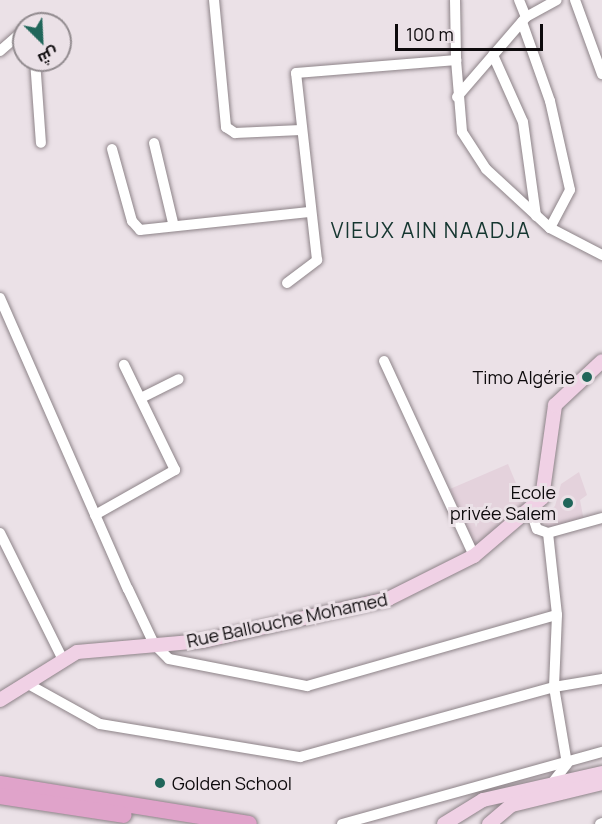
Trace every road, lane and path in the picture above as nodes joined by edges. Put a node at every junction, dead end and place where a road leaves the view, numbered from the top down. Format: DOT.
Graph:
graph roads {
  1 [pos="213,0"];
  2 [pos="455,0"];
  3 [pos="519,0"];
  4 [pos="557,0"];
  5 [pos="575,0"];
  6 [pos="524,19"];
  7 [pos="12,40"];
  8 [pos="0,51"];
  9 [pos="598,52"];
  10 [pos="493,56"];
  11 [pos="456,60"];
  12 [pos="35,72"];
  13 [pos="602,74"];
  14 [pos="457,97"];
  15 [pos="301,130"];
  16 [pos="41,143"];
  17 [pos="154,143"];
  18 [pos="112,149"];
  19 [pos="309,212"];
  20 [pos="536,216"];
  21 [pos="173,223"];
  22 [pos="550,228"];
  23 [pos="602,255"];
  24 [pos="287,283"];
  25 [pos="0,298"];
  26 [pos="384,361"];
  27 [pos="602,361"];
  28 [pos="124,365"];
  29 [pos="179,379"];
  30 [pos="141,398"];
  31 [pos="530,508"];
  32 [pos="95,515"];
  33 [pos="602,518"];
  34 [pos="548,533"];
  35 [pos="0,534"];
  36 [pos="474,556"];
  37 [pos="0,557"];
  38 [pos="13,557"];
  39 [pos="556,615"];
  40 [pos="154,644"];
  41 [pos="62,658"];
  42 [pos="602,679"];
  43 [pos="28,684"];
  44 [pos="554,687"];
  45 [pos="0,700"];
  46 [pos="602,752"];
  47 [pos="566,759"];
  48 [pos="602,773"];
  49 [pos="552,783"];
  50 [pos="602,783"];
  51 [pos="0,784"];
  52 [pos="0,796"];
  53 [pos="181,824"];
  54 [pos="249,824"];
  55 [pos="342,824"];
  56 [pos="444,824"];
  57 [pos="489,824"];
  1 -- 15 [label="street"];
  2 -- 11 [label="street"];
  3 -- 6 [label="street"];
  4 -- 6 [label="street"];
  5 -- 9 [label="street"];
  6 -- 10 [label="street"];
  6 -- 22 [label="street"];
  7 -- 8 [label="street"];
  9 -- 13 [label="street"];
  10 -- 14 [label="street"];
  10 -- 20 [label="street"];
  11 -- 14 [label="street"];
  11 -- 15 [label="street"];
  12 -- 16 [label="street"];
  14 -- 20 [label="street"];
  15 -- 19 [label="street"];
  17 -- 21 [label="street"];
  18 -- 21 [label="street"];
  19 -- 21 [label="street"];
  19 -- 24 [label="street"];
  20 -- 22 [label="street"];
  22 -- 23 [label="street"];
  25 -- 32 [label="street"];
  26 -- 36 [label="street"];
  27 -- 31 [label="street, Rue Ballouche Mohamed"];
  28 -- 30 [label="street"];
  29 -- 30 [label="street"];
  30 -- 32 [label="street"];
  31 -- 34 [label="street"];
  31 -- 36 [label="street, Rue Ballouche Mohamed"];
  32 -- 40 [label="street"];
  33 -- 34 [label="street"];
  34 -- 39 [label="street"];
  35 -- 38 [label="street"];
  36 -- 40 [label="street, Rue Ballouche Mohamed"];
  37 -- 38 [label="street"];
  38 -- 41 [label="street"];
  39 -- 40 [label="street"];
  39 -- 44 [label="street"];
  40 -- 41 [label="street, Rue Ballouche Mohamed"];
  41 -- 43 [label="street, Rue Ballouche Mohamed"];
  42 -- 44 [label="street"];
  43 -- 44 [label="street"];
  43 -- 45 [label="street, Rue Ballouche Mohamed"];
  44 -- 47 [label="street"];
  46 -- 47 [label="street"];
  47 -- 49 [label="street"];
  47 -- 55 [label="street"];
  48 -- 49 [label="street"];
  49 -- 56 [label="street"];
  50 -- 57 [label="street"];
  51 -- 54 [label="main road"];
  52 -- 53 [label="main road"];
}
